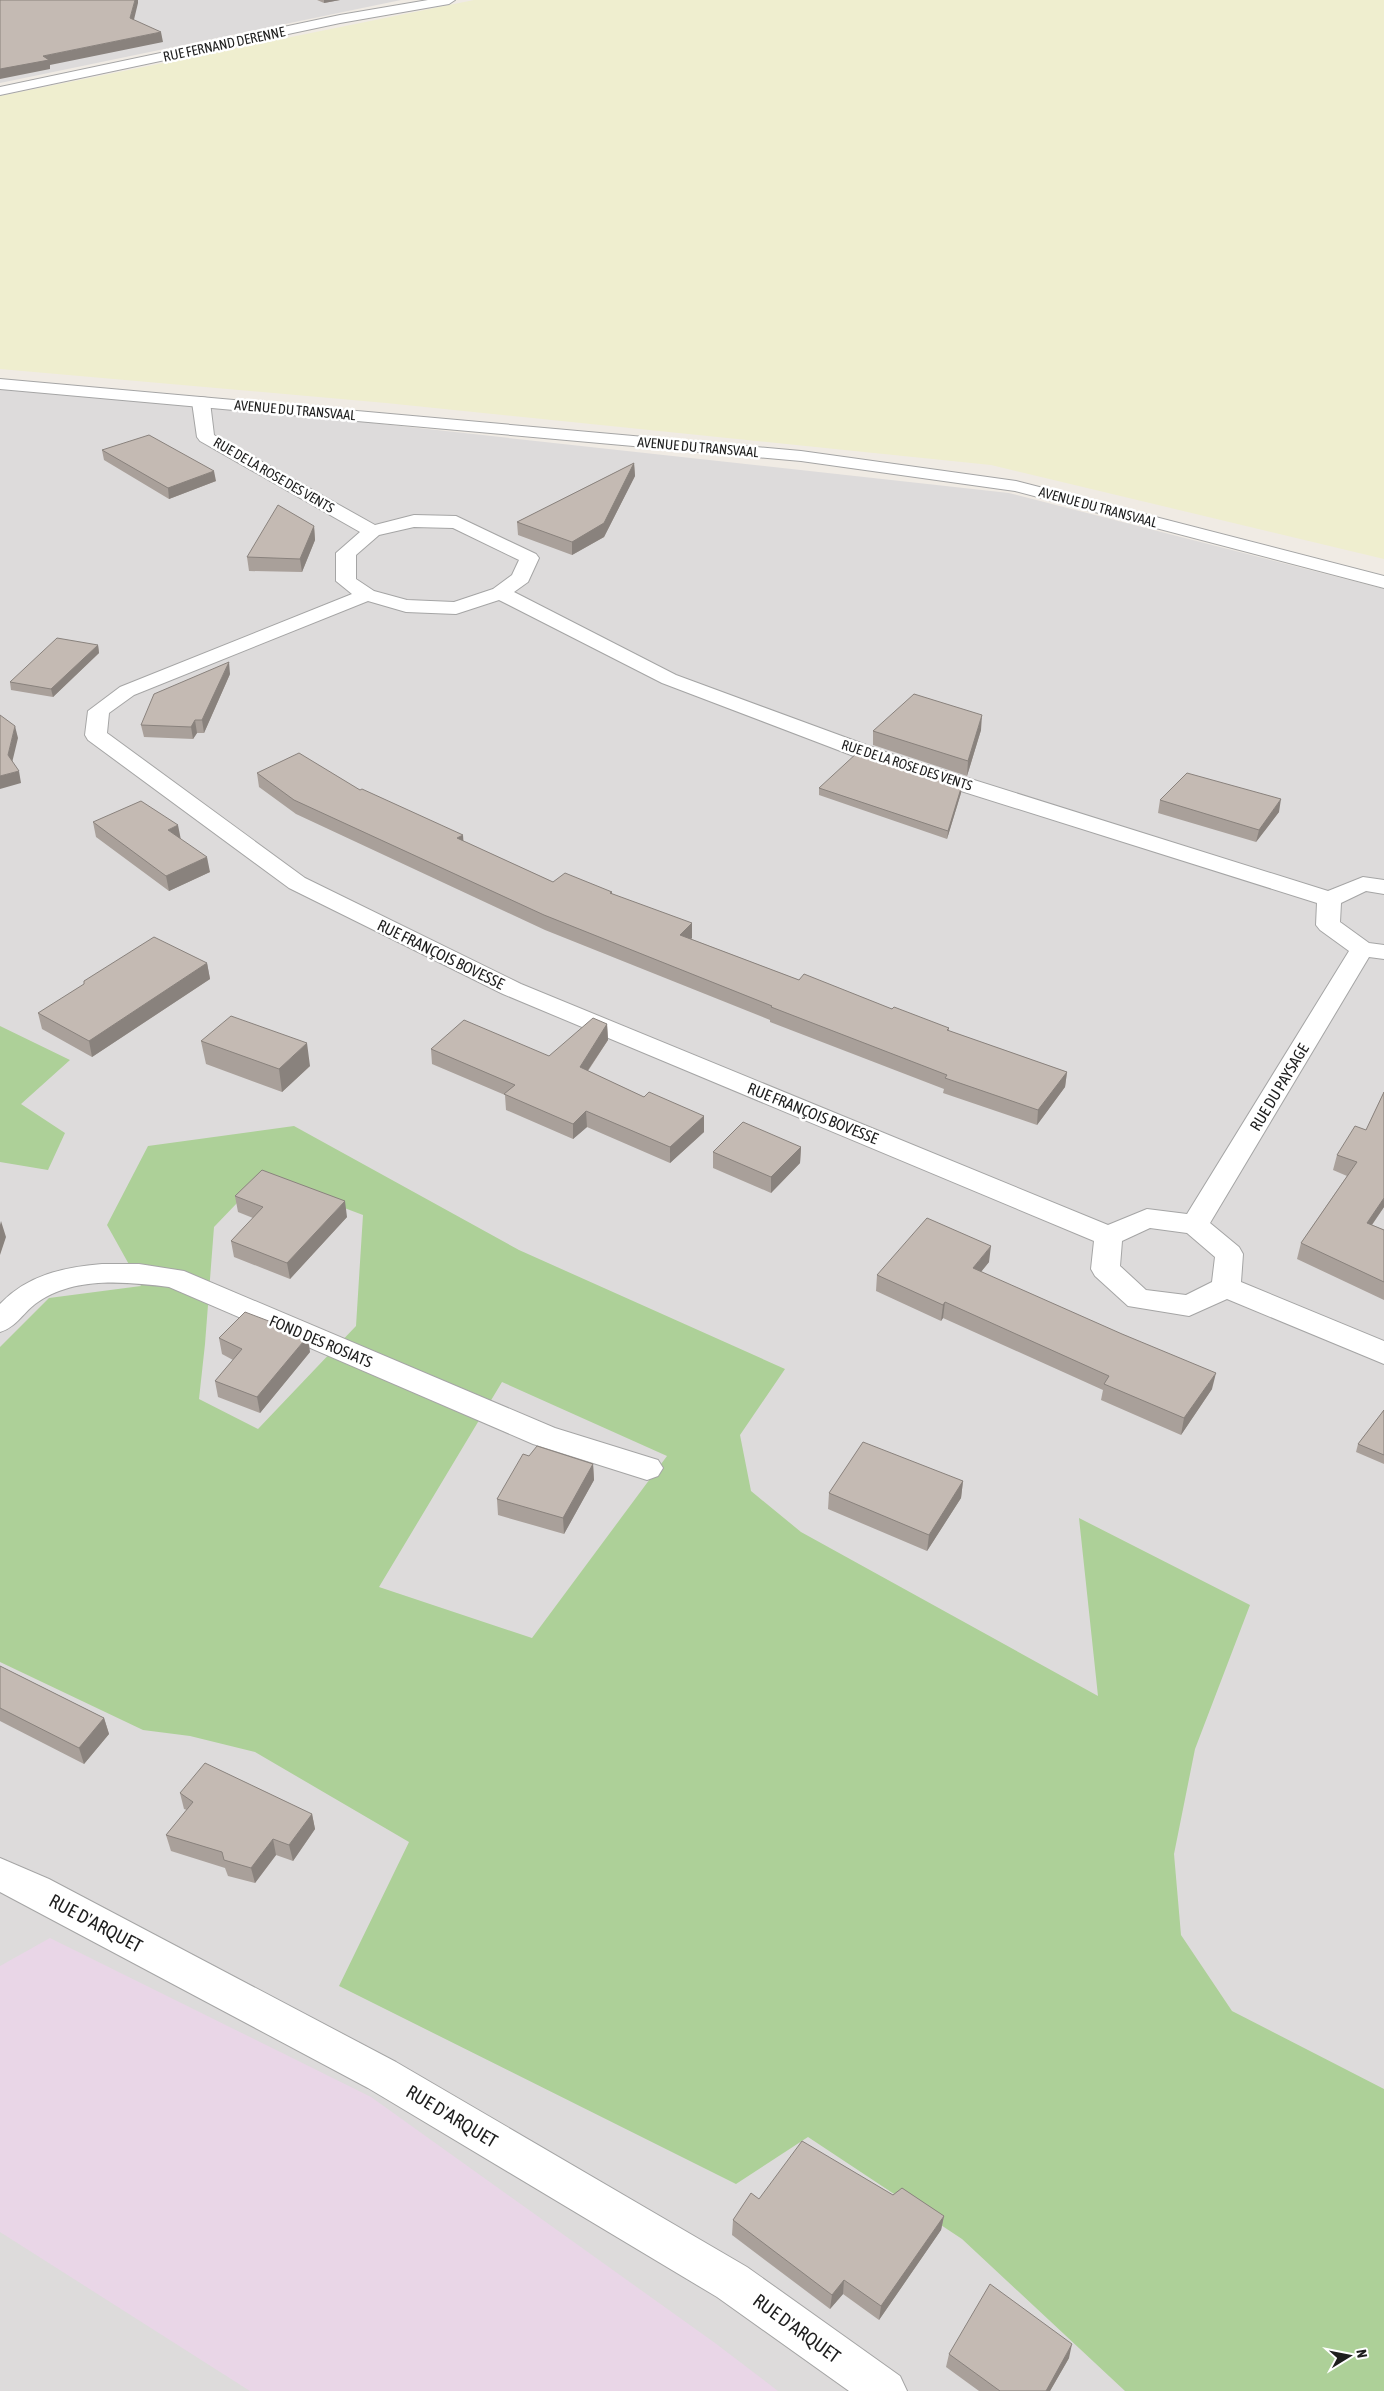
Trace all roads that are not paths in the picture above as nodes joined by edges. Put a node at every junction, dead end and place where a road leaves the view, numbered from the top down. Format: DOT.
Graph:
graph roads {
  1 [pos="449,0"];
  2 [pos="0,91"];
  3 [pos="0,384"];
  4 [pos="201,402"];
  5 [pos="372,531"];
  6 [pos="1384,582"];
  7 [pos="500,593"];
  8 [pos="366,595"];
  9 [pos="1384,887"];
  10 [pos="1329,899"];
  11 [pos="1373,950"];
  12 [pos="1195,1225"];
  13 [pos="1109,1236"];
  14 [pos="1226,1287"];
  15 [pos="0,1322"];
  16 [pos="1384,1353"];
  17 [pos="647,1468"];
  18 [pos="0,1874"];
  19 [pos="885,2391"];
  1 -- 2 [label="street, RUE FERNAND DERENNE"];
  3 -- 4 [label="street, AVENUE DU TRANSVAAL"];
  4 -- 5 [label="street, RUE DE LA ROSE DES VENTS"];
  4 -- 6 [label="street, AVENUE DU TRANSVAAL"];
  5 -- 7 [label="street"];
  5 -- 8 [label="street"];
  7 -- 8 [label="street"];
  7 -- 10 [label="street, RUE DE LA ROSE DES VENTS"];
  8 -- 13 [label="street, RUE FRANÇOIS BOVESSE"];
  9 -- 10 [label="street"];
  10 -- 11 [label="street"];
  11 -- 12 [label="street, RUE DU PAYSAGE"];
  12 -- 13 [label="street"];
  12 -- 14 [label="street"];
  13 -- 14 [label="street"];
  14 -- 16 [label="street"];
  15 -- 17 [label="street, FOND DES ROSIATS"];
  18 -- 19 [label="street, RUE D'ARQUET"];
}
